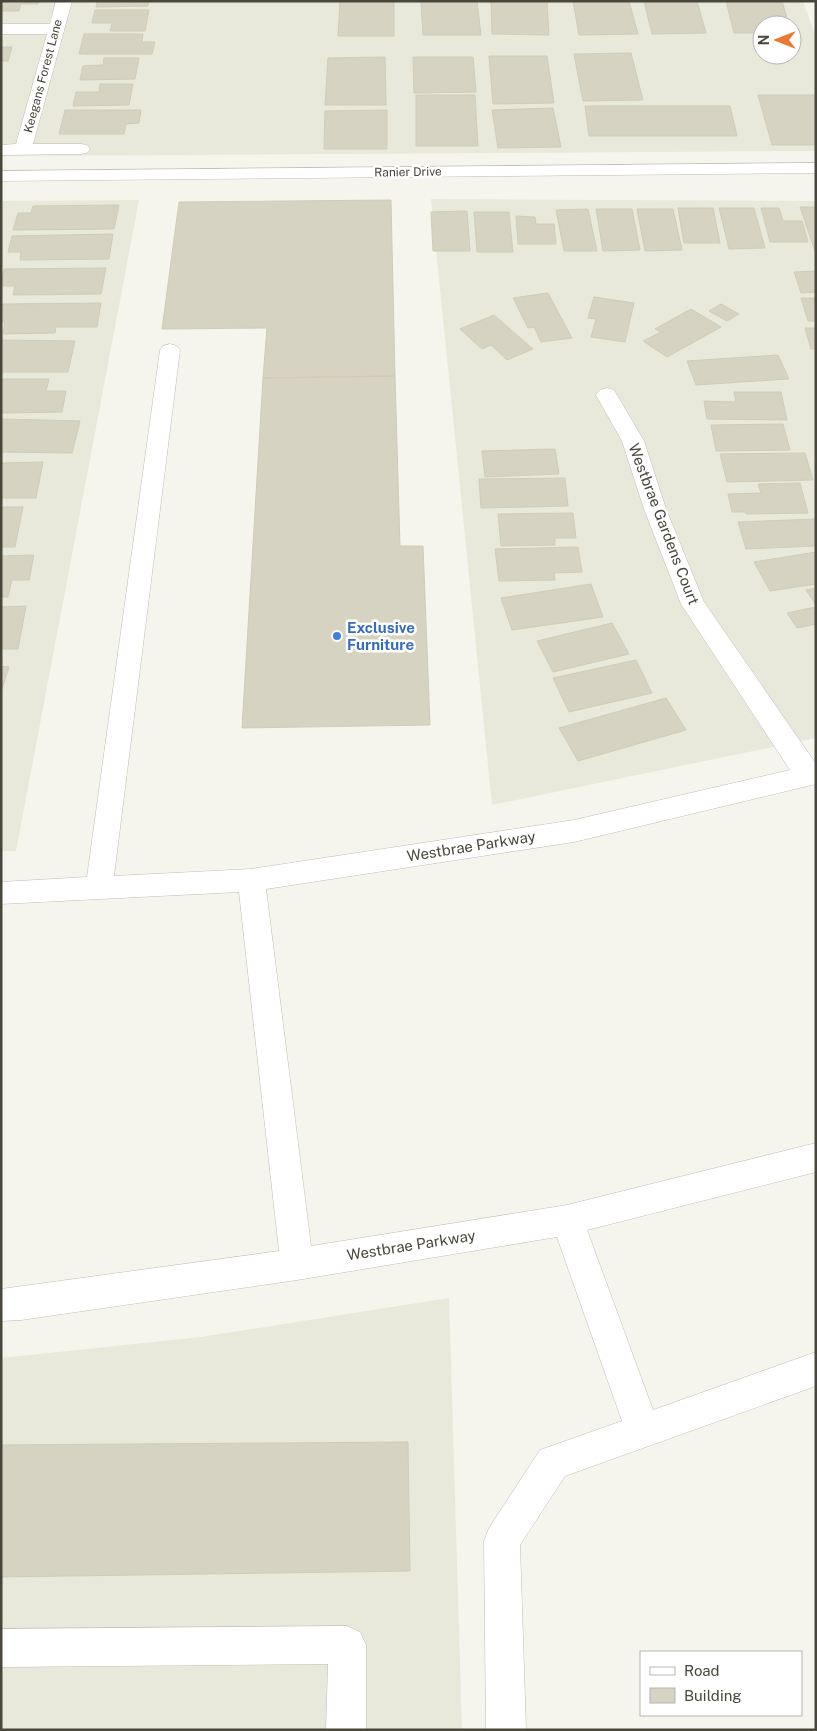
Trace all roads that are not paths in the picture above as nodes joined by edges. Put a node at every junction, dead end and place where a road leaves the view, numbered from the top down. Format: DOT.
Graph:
graph roads {
  1 [pos="64,1"];
  2 [pos="56,28"];
  3 [pos="1,29"];
  4 [pos="81,149"];
  5 [pos="1,150"];
  6 [pos="23,150"];
  7 [pos="816,168"];
  8 [pos="1,176"];
  9 [pos="170,350"];
  10 [pos="607,395"];
  11 [pos="812,775"];
  12 [pos="251,880"];
  13 [pos="99,888"];
  14 [pos="1,893"];
  15 [pos="816,1157"];
  16 [pos="567,1220"];
  17 [pos="297,1264"];
  18 [pos="1,1305"];
  19 [pos="816,1369"];
  20 [pos="643,1431"];
  21 [pos="1,1648"];
  22 [pos="346,1730"];
  23 [pos="506,1730"];
  1 -- 2 [label="street, Keegans Forest Lane"];
  2 -- 3 [label="street"];
  2 -- 6 [label="street, Keegans Forest Lane"];
  4 -- 6 [label="street, Keegans Forest Lane"];
  5 -- 6 [label="street, Keegans Forest Lane"];
  7 -- 8 [label="street, Ranier Drive"];
  9 -- 13 [label="street"];
  10 -- 11 [label="street, Westbrae Gardens Court"];
  11 -- 12 [label="street, Westbrae Parkway"];
  12 -- 13 [label="street, Westbrae Parkway"];
  12 -- 17 [label="street"];
  13 -- 14 [label="street, Westbrae Parkway"];
  15 -- 16 [label="street, Westbrae Parkway"];
  16 -- 17 [label="street, Westbrae Parkway"];
  16 -- 20 [label="street"];
  17 -- 18 [label="street, Westbrae Parkway"];
  19 -- 20 [label="street"];
  20 -- 23 [label="street"];
  21 -- 22 [label="street"];
}
